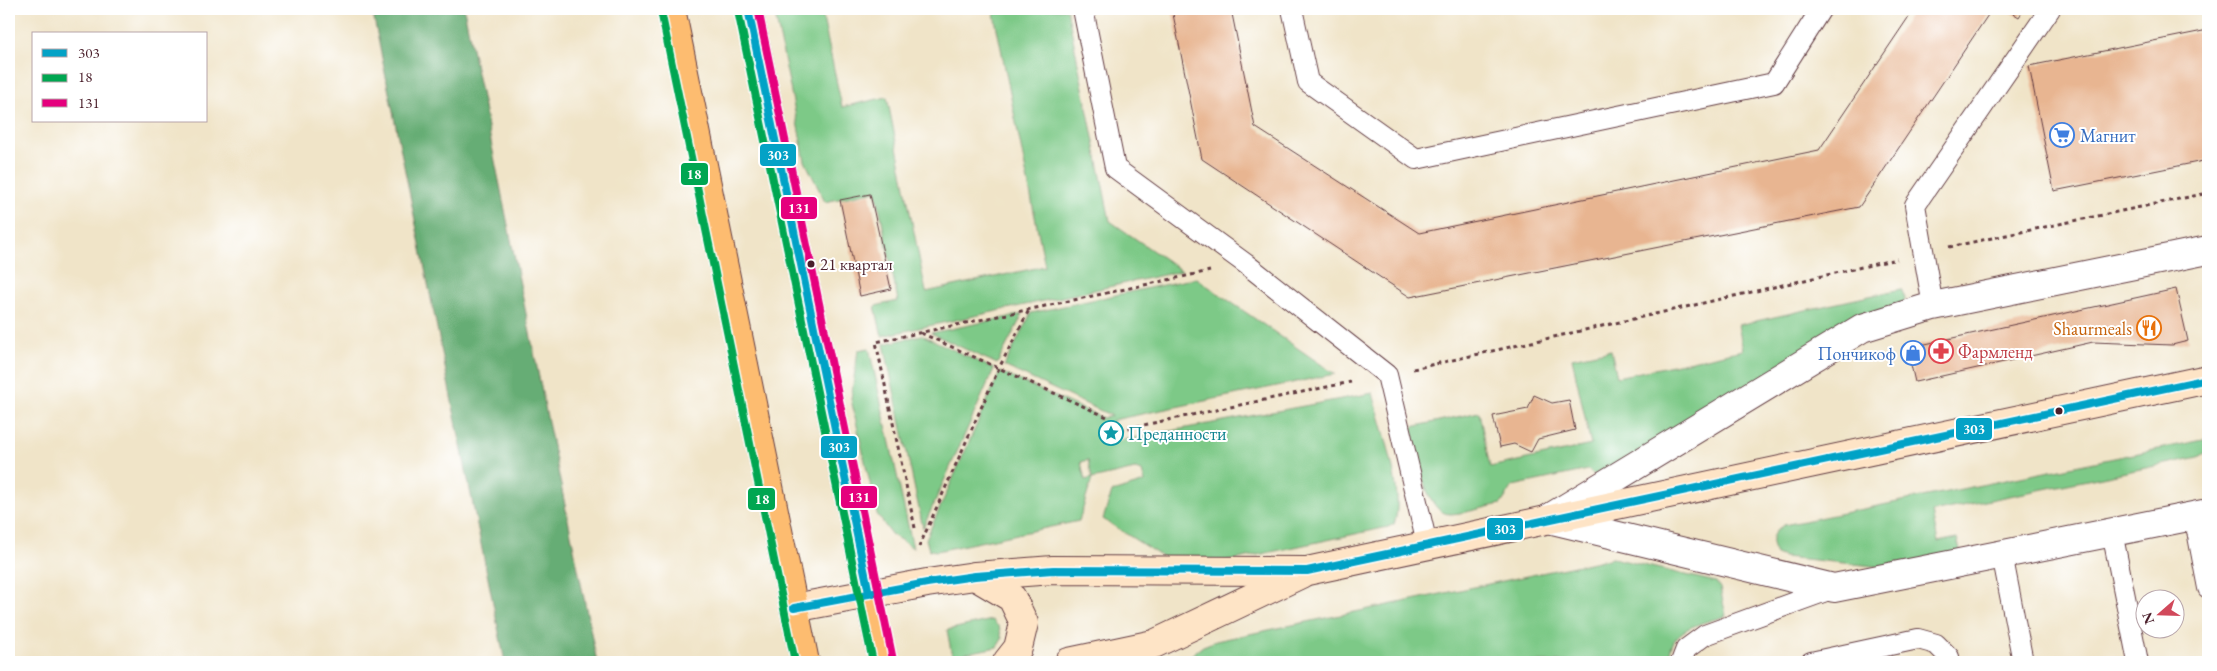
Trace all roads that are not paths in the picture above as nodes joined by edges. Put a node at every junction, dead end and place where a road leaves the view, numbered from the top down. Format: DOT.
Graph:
graph roads {
  1 [pos="671,9"];
  2 [pos="748,9"];
  3 [pos="1083,9"];
  4 [pos="1292,9"];
  5 [pos="1822,9"];
  6 [pos="2050,9"];
  7 [pos="2208,250"];
  8 [pos="1933,306"];
  9 [pos="2208,379"];
  10 [pos="2201,514"];
  11 [pos="1548,519"];
  12 [pos="2112,532"];
  13 [pos="1427,544"];
  14 [pos="2002,554"];
  15 [pos="1307,571"];
  16 [pos="975,576"];
  17 [pos="1834,588"];
  18 [pos="2208,588"];
  19 [pos="869,593"];
  20 [pos="794,608"];
  21 [pos="804,662"];
  22 [pos="883,662"];
  23 [pos="1007,662"];
  24 [pos="1070,662"];
  25 [pos="1681,662"];
  26 [pos="1811,662"];
  27 [pos="1950,662"];
  28 [pos="2023,662"];
  29 [pos="2138,662"];
  1 -- 20 [label="main road"];
  2 -- 19 [label="main road"];
  3 -- 13 [label="lane"];
  4 -- 5 [label="lane"];
  6 -- 8 [label="lane"];
  7 -- 8 [label="street"];
  8 -- 11 [label="street"];
  9 -- 11 [label="main road"];
  10 -- 12 [label="street"];
  10 -- 18 [label="lane"];
  11 -- 13 [label="main road"];
  11 -- 17 [label="street"];
  12 -- 14 [label="street"];
  12 -- 29 [label="lane"];
  13 -- 15 [label="main road"];
  14 -- 17 [label="street"];
  14 -- 28 [label="lane"];
  15 -- 16 [label="main road"];
  15 -- 24 [label="main road"];
  16 -- 19 [label="main road"];
  16 -- 23 [label="main road"];
  17 -- 25 [label="lane"];
  19 -- 20 [label="main road"];
  19 -- 22 [label="main road"];
  20 -- 21 [label="main road"];
  26 -- 27 [label="lane"];
}
